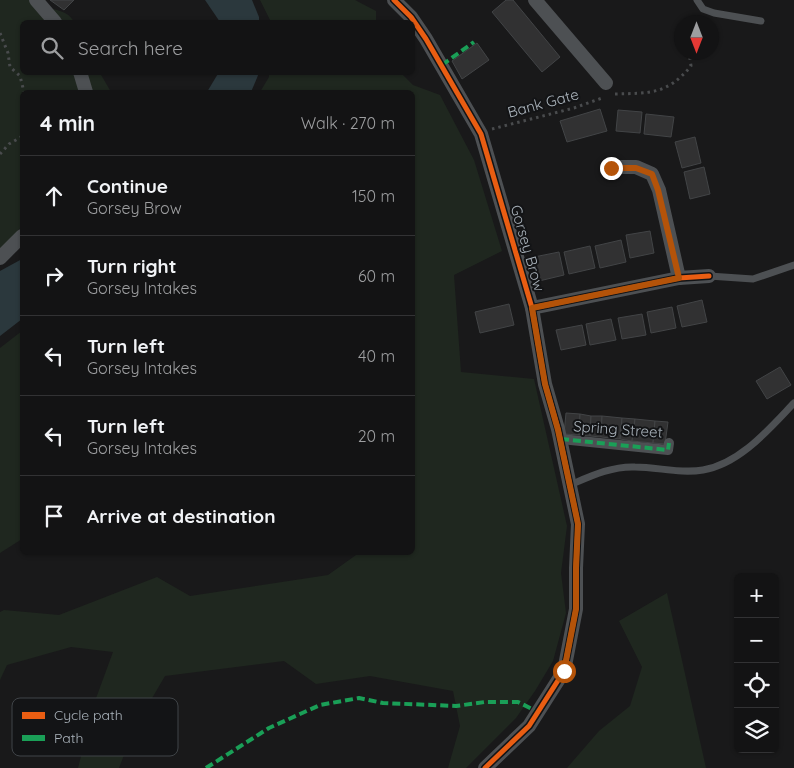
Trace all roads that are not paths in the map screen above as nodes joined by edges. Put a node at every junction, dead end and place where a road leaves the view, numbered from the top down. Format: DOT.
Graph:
graph roads {
  1 [pos="36,0"];
  2 [pos="394,0"];
  3 [pos="536,0"];
  4 [pos="697,0"];
  5 [pos="53,20"];
  6 [pos="413,20"];
  7 [pos="761,21"];
  8 [pos="415,23"];
  9 [pos="81,75"];
  10 [pos="85,90"];
  11 [pos="607,91"];
  12 [pos="611,168"];
  13 [pos="20,238"];
  14 [pos="0,258"];
  15 [pos="794,265"];
  16 [pos="709,276"];
  17 [pos="679,278"];
  18 [pos="532,308"];
  19 [pos="794,403"];
  20 [pos="560,440"];
  21 [pos="669,443"];
  22 [pos="570,485"];
  23 [pos="485,768"];
  1 -- 5 [label="street"];
  2 -- 6 [label="street, Gorsey Brow"];
  3 -- 11 [label="street"];
  4 -- 7 [label="lane"];
  8 -- 18 [label="street, Gorsey Brow"];
  9 -- 10 [label="street"];
  12 -- 17 [label="street"];
  13 -- 14 [label="street"];
  15 -- 16 [label="lane"];
  16 -- 17 [label="street"];
  17 -- 18 [label="street"];
  18 -- 20 [label="street, Gorsey Brow"];
  19 -- 22 [label="lane"];
  20 -- 21 [label="street, Spring Street"];
  20 -- 22 [label="street, Gorsey Brow"];
  22 -- 23 [label="street, Gorsey Brow"];
}
